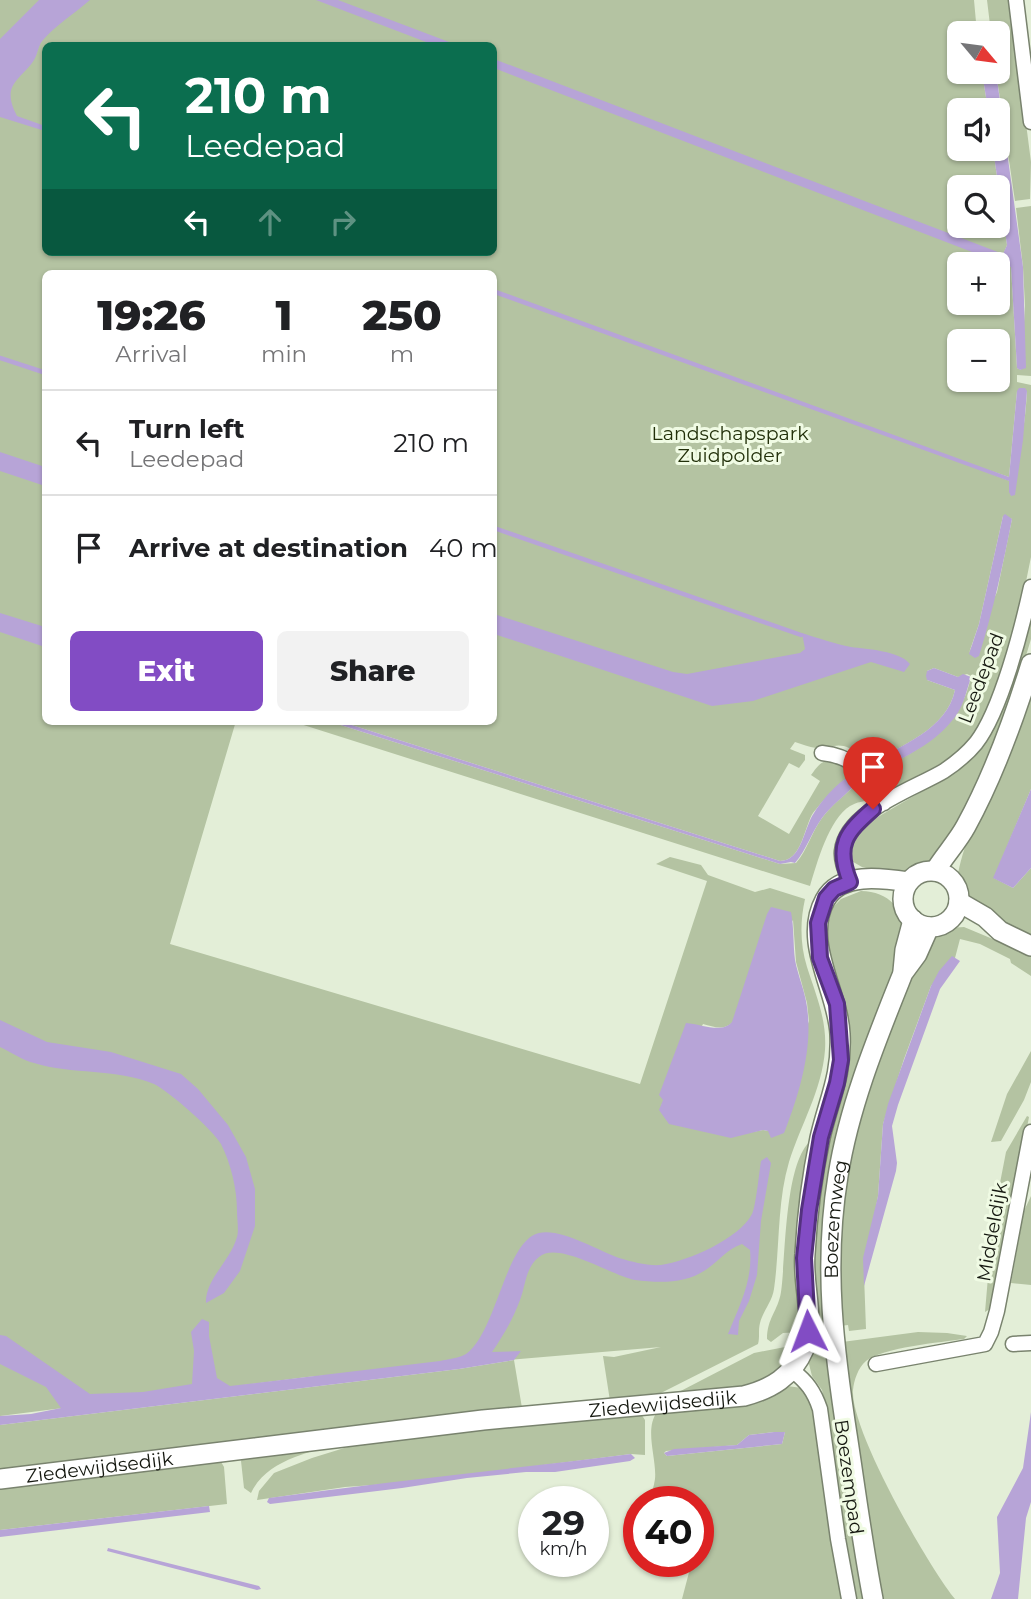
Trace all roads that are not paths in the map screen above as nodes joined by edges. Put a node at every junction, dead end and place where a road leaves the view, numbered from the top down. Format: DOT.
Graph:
graph roads {
  1 [pos="1016,0"];
  2 [pos="1031,122"];
  3 [pos="1031,587"];
  4 [pos="1031,664"];
  5 [pos="822,754"];
  6 [pos="884,803"];
  7 [pos="943,874"];
  8 [pos="858,881"];
  9 [pos="905,890"];
  10 [pos="955,910"];
  11 [pos="921,924"];
  12 [pos="1031,946"];
  13 [pos="1031,1132"];
  14 [pos="1031,1343"];
  15 [pos="1013,1344"];
  16 [pos="876,1364"];
  17 [pos="792,1370"];
  18 [pos="0,1479"];
  19 [pos="849,1599"];
  20 [pos="873,1599"];
  1 -- 2 [label="street"];
  3 -- 6 [label="street, Leedepad"];
  4 -- 7 [label="street"];
  5 -- 6 [label="street"];
  6 -- 8 [label="street, Leedepad"];
  7 -- 9 [label="street"];
  7 -- 10 [label="street"];
  8 -- 9 [label="street"];
  8 -- 17 [label="street, Ziedewijdsedijk"];
  9 -- 11 [label="street"];
  10 -- 11 [label="street"];
  10 -- 12 [label="street"];
  11 -- 20 [label="street, Boezemweg"];
  13 -- 16 [label="street, Middeldijk"];
  14 -- 15 [label="street"];
  17 -- 18 [label="street, Ziedewijdsedijk"];
  17 -- 19 [label="street, Boezempad"];
}
